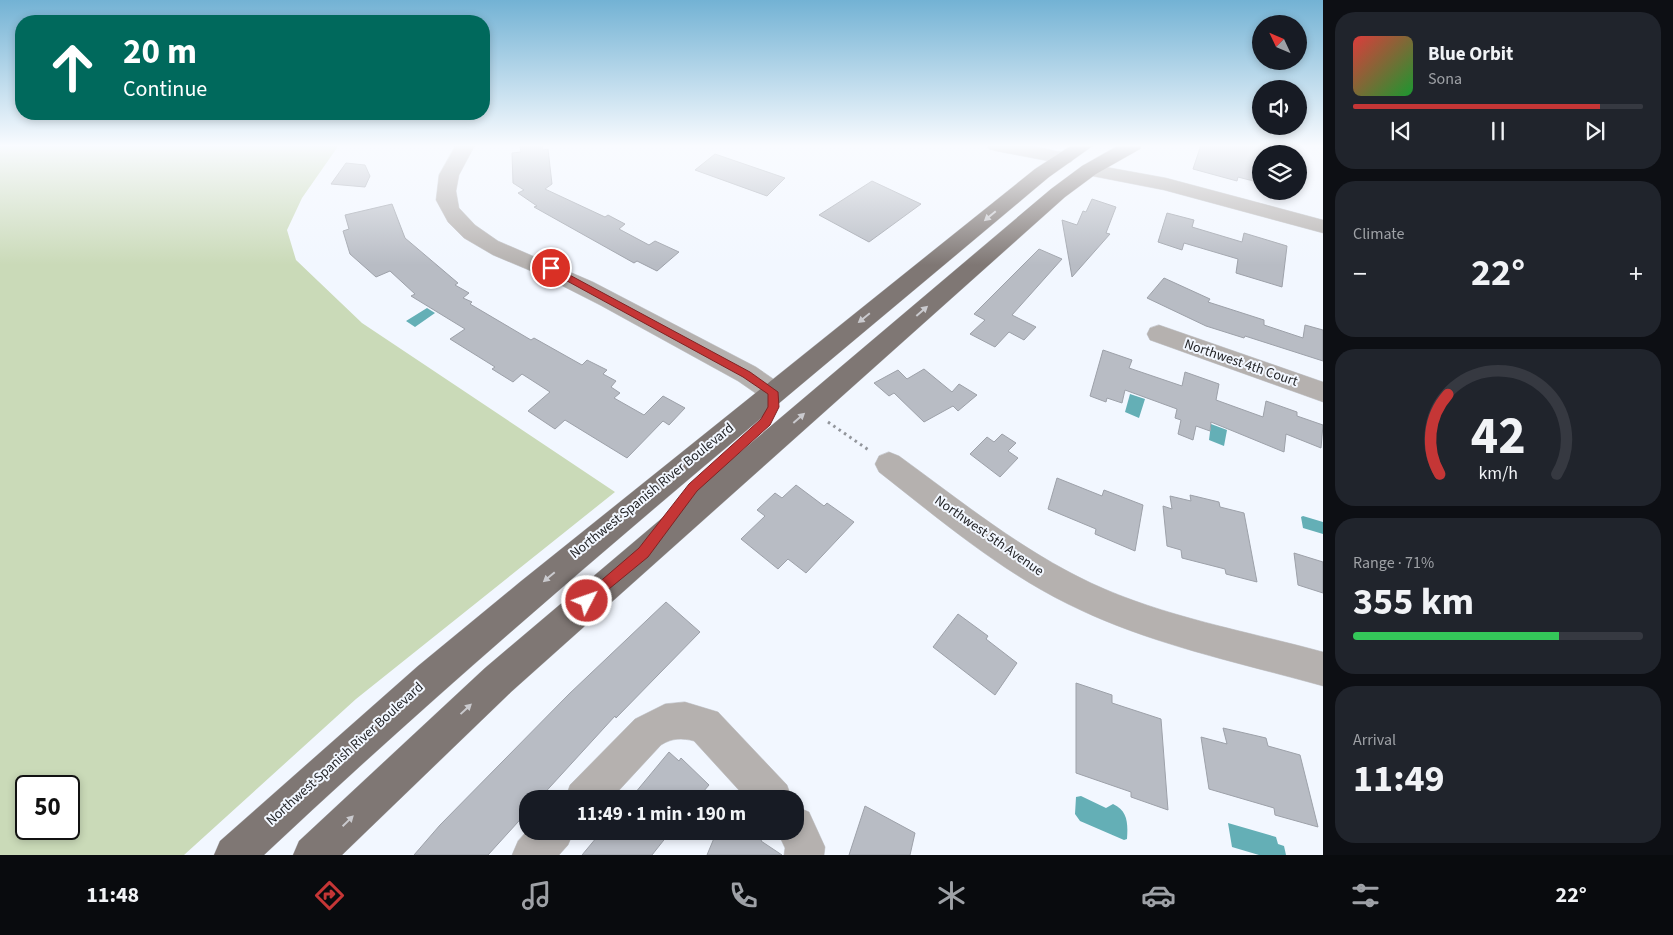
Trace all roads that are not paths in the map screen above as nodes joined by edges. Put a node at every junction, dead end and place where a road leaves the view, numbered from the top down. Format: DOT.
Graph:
graph roads {
  1 [pos="447,185"];
  2 [pos="462,185"];
  3 [pos="1027,185"];
  4 [pos="1060,185"];
  5 [pos="1169,185"];
  6 [pos="1323,227"];
  7 [pos="560,275"];
  8 [pos="1159,334"];
  9 [pos="773,392"];
  10 [pos="1323,392"];
  11 [pos="889,464"];
  12 [pos="643,552"];
  13 [pos="1323,670"];
  14 [pos="593,790"];
  15 [pos="765,790"];
  16 [pos="546,840"];
  17 [pos="801,840"];
  18 [pos="234,855"];
  19 [pos="313,855"];
  20 [pos="532,855"];
  21 [pos="804,855"];
  1 -- 7 [label="street"];
  2 -- 7 [label="street"];
  3 -- 9 [label="main road, Northwest Spanish River Boulevard, one-way"];
  12 -- 4 [label="main road, Northwest Spanish River Boulevard, one-way"];
  5 -- 6 [label="street"];
  7 -- 9 [label="street"];
  8 -- 10 [label="street, Northwest 4th Court"];
  9 -- 12 [label="main road"];
  9 -- 18 [label="main road, Northwest Spanish River Boulevard, one-way"];
  11 -- 13 [label="street, Northwest 5th Avenue"];
  19 -- 12 [label="main road, Northwest Spanish River Boulevard, one-way"];
  14 -- 15 [label="street"];
  16 -- 20 [label="street"];
  17 -- 21 [label="street"];
}
